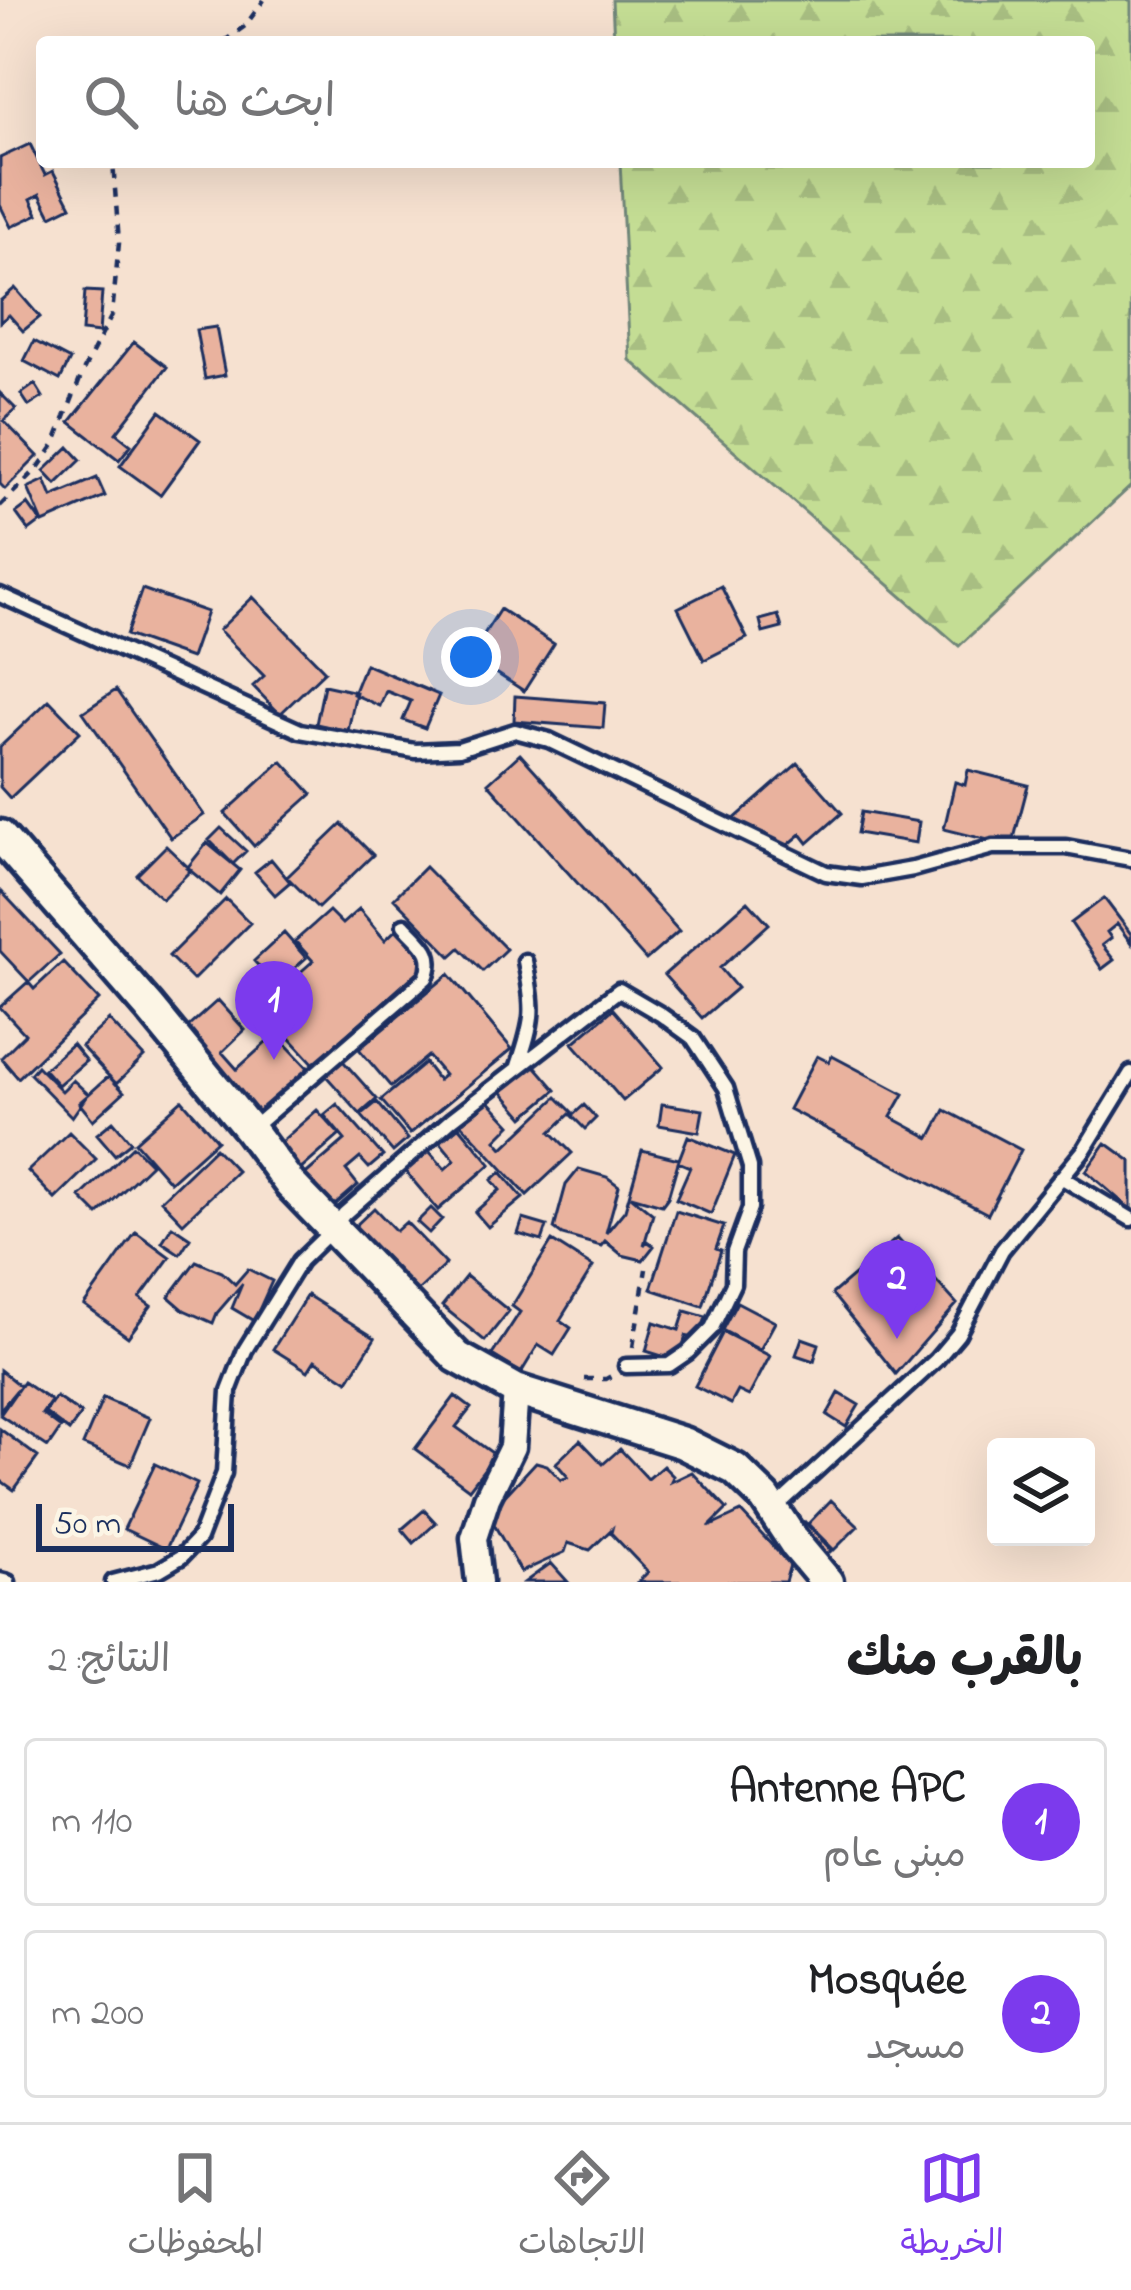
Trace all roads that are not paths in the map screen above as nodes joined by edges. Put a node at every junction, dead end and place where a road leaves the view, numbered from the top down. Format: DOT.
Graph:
graph roads {
  1 [pos="0,595"];
  2 [pos="0,836"];
  3 [pos="1131,860"];
  4 [pos="404,925"];
  5 [pos="525,961"];
  6 [pos="518,1067"];
  7 [pos="1131,1073"];
  8 [pos="250,1130"];
  9 [pos="1061,1177"];
  10 [pos="1131,1219"];
  11 [pos="332,1230"];
  12 [pos="626,1366"];
  13 [pos="516,1390"];
  14 [pos="773,1510"];
  15 [pos="113,1582"];
  16 [pos="479,1582"];
  17 [pos="827,1582"];
  1 -- 3 [label="lane"];
  2 -- 8 [label="street"];
  4 -- 8 [label="lane"];
  5 -- 6 [label="lane"];
  6 -- 11 [label="lane"];
  6 -- 12 [label="lane"];
  7 -- 9 [label="lane"];
  8 -- 11 [label="street"];
  9 -- 10 [label="lane"];
  9 -- 14 [label="lane"];
  11 -- 13 [label="street"];
  11 -- 15 [label="lane"];
  13 -- 14 [label="street"];
  13 -- 16 [label="street"];
  14 -- 17 [label="street"];
}
